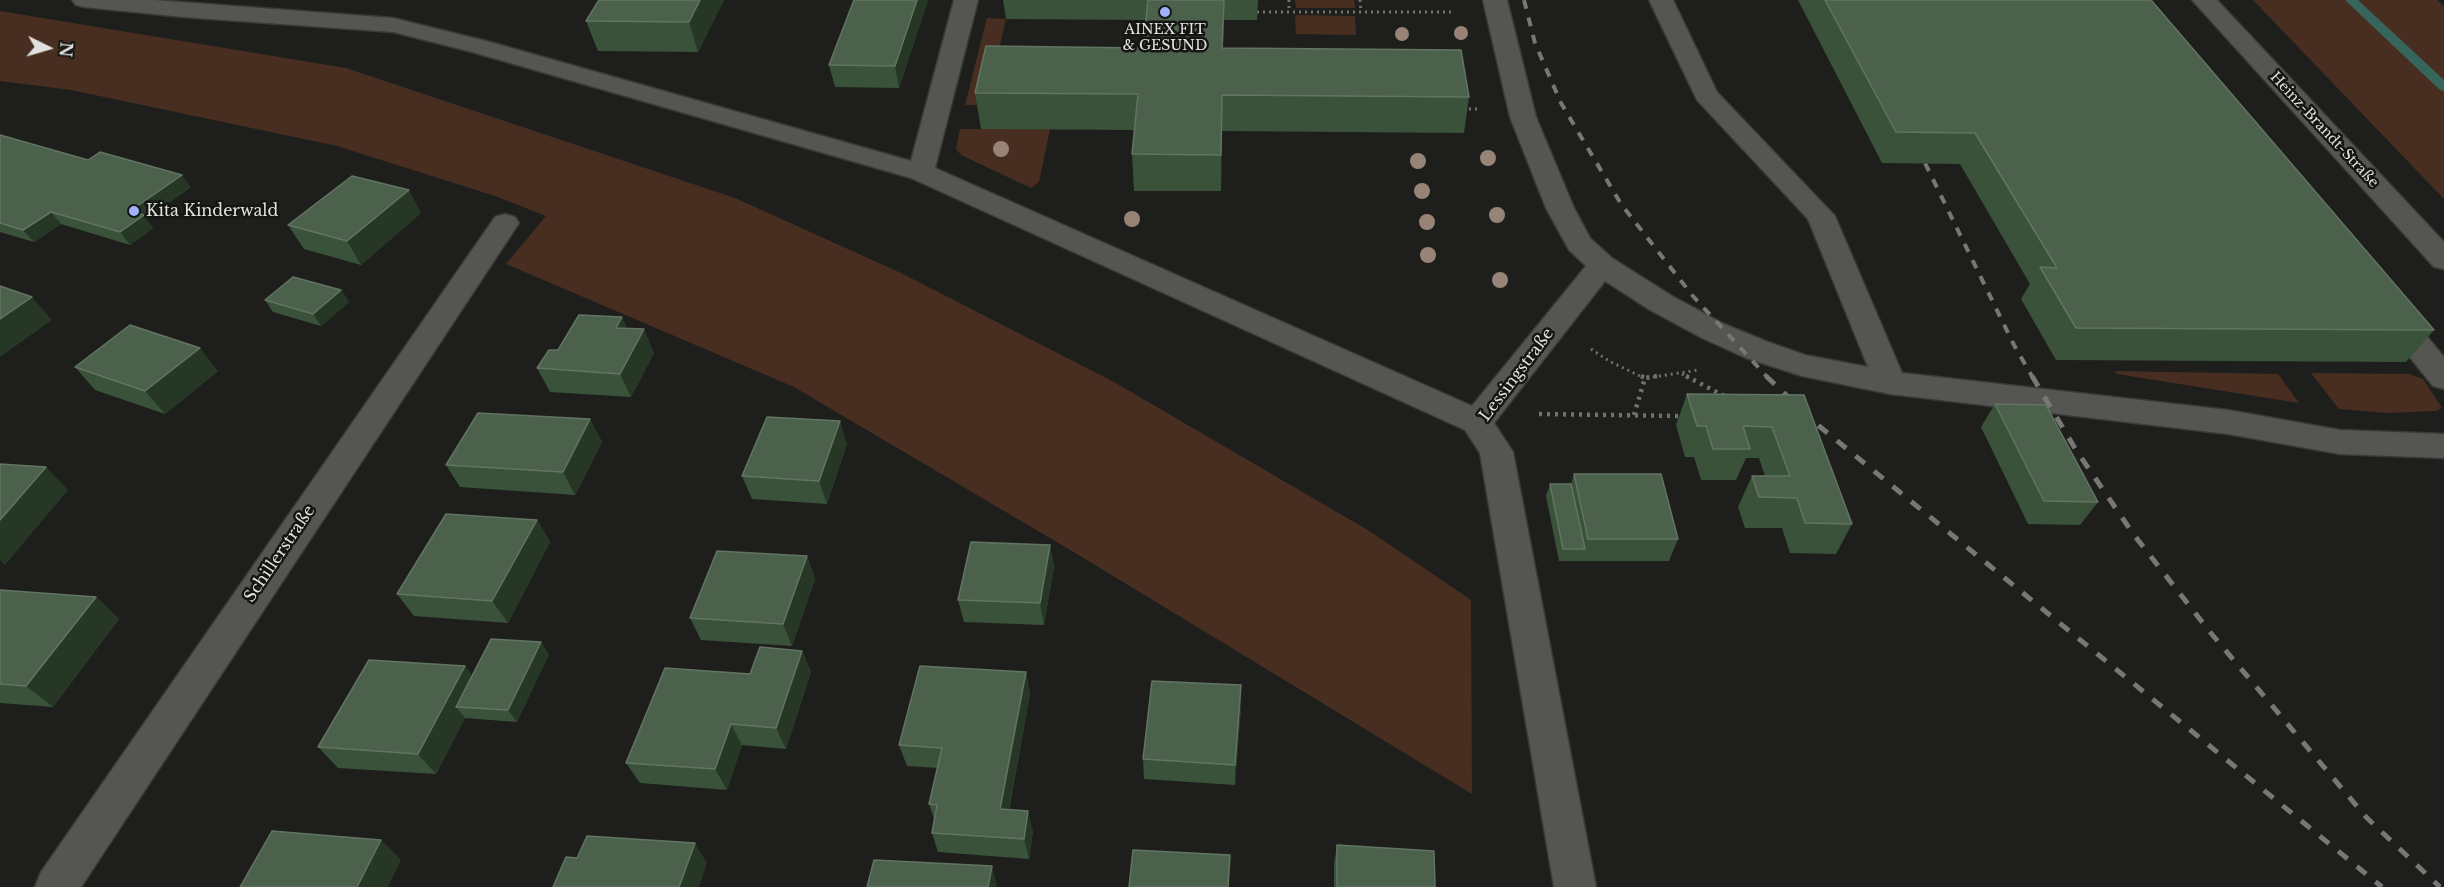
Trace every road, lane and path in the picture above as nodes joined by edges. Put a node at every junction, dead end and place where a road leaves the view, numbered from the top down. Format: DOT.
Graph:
graph roads {
  1 [pos="84,0"];
  2 [pos="966,0"];
  3 [pos="1289,0"];
  4 [pos="1360,0"];
  5 [pos="1495,0"];
  6 [pos="1661,0"];
  7 [pos="2204,0"];
  8 [pos="1257,12"];
  9 [pos="1289,12"];
  10 [pos="1361,12"];
  11 [pos="1463,12"];
  12 [pos="921,172"];
  13 [pos="506,223"];
  14 [pos="2444,260"];
  15 [pos="1602,265"];
  16 [pos="2375,295"];
  17 [pos="1704,369"];
  18 [pos="1682,374"];
  19 [pos="2444,378"];
  20 [pos="1890,383"];
  21 [pos="1734,402"];
  22 [pos="1539,414"];
  23 [pos="1635,415"];
  24 [pos="1692,416"];
  25 [pos="1477,422"];
  26 [pos="2444,446"];
  27 [pos="56,887"];
  28 [pos="1575,887"];
  1 -- 12 [label="street"];
  2 -- 12 [label="street"];
  3 -- 9 [label="path"];
  4 -- 10 [label="path"];
  5 -- 15 [label="street"];
  6 -- 20 [label="street"];
  7 -- 14 [label="street, Heinz-Brandt-Straße"];
  8 -- 9 [label="path"];
  9 -- 10 [label="path"];
  10 -- 11 [label="path"];
  12 -- 25 [label="street"];
  13 -- 27 [label="street, Schillerstraße"];
  15 -- 20 [label="street"];
  15 -- 25 [label="street, Lessingstraße"];
  16 -- 19 [label="street"];
  17 -- 18 [label="path"];
  18 -- 21 [label="path"];
  18 -- 23 [label="path"];
  20 -- 26 [label="street"];
  22 -- 23 [label="path"];
  23 -- 24 [label="path"];
  25 -- 28 [label="street, Lessingstraße"];
}
